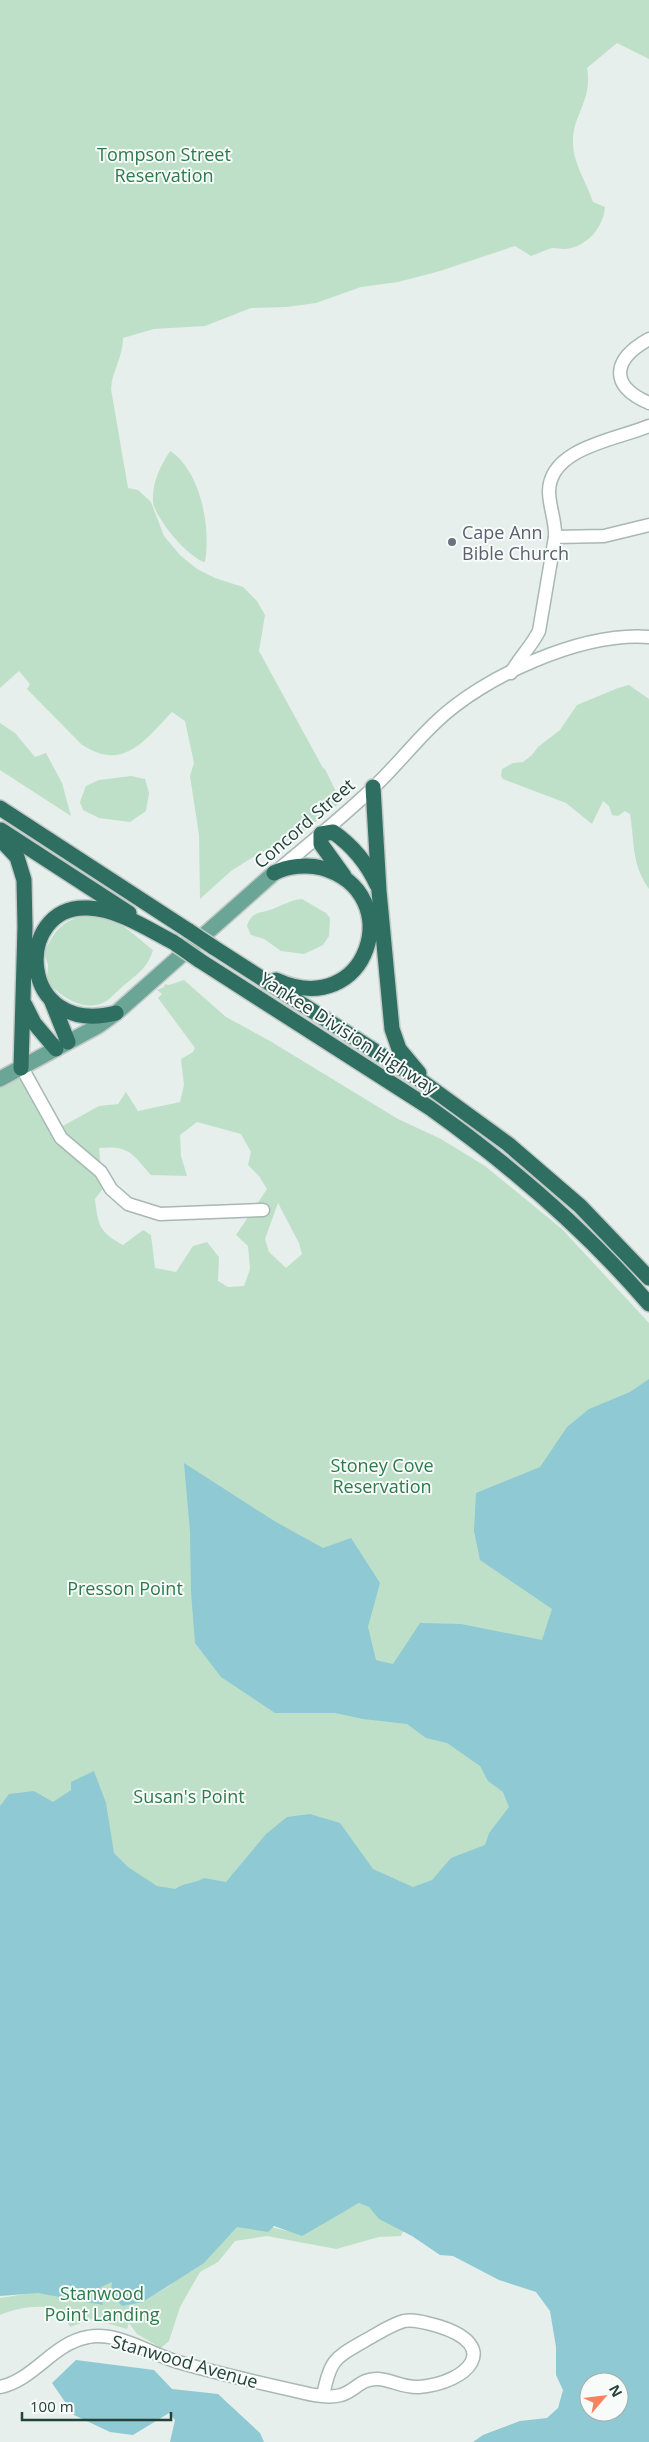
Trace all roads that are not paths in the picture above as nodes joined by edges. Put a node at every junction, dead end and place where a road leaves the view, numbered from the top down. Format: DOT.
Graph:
graph roads {
  1 [pos="649,339"];
  2 [pos="649,403"];
  3 [pos="649,426"];
  4 [pos="649,525"];
  5 [pos="555,537"];
  6 [pos="649,637"];
  7 [pos="510,673"];
  8 [pos="373,787"];
  9 [pos="0,808"];
  10 [pos="0,830"];
  11 [pos="321,834"];
  12 [pos="0,839"];
  13 [pos="274,873"];
  14 [pos="347,880"];
  15 [pos="379,891"];
  16 [pos="175,943"];
  17 [pos="213,947"];
  18 [pos="24,996"];
  19 [pos="50,998"];
  20 [pos="116,1013"];
  21 [pos="62,1045"];
  22 [pos="21,1068"];
  23 [pos="0,1080"];
  24 [pos="508,1144"];
  25 [pos="263,1210"];
  26 [pos="649,1278"];
  27 [pos="649,1304"];
  28 [pos="0,2387"];
  29 [pos="323,2396"];
  1 -- 2 [label="street"];
  3 -- 5 [label="street"];
  4 -- 5 [label="street"];
  5 -- 7 [label="street"];
  6 -- 7 [label="street, Concord Street"];
  7 -- 8 [label="street, Concord Street"];
  8 -- 11 [label="street, Concord Street"];
  8 -- 15 [label="highway"];
  9 -- 17 [label="highway, Yankee Division Highway, bridge"];
  10 -- 16 [label="highway, Yankee Division Highway"];
  11 -- 13 [label="street, Concord Street"];
  11 -- 14 [label="highway"];
  11 -- 15 [label="highway"];
  12 -- 18 [label="highway"];
  13 -- 14 [label="highway"];
  13 -- 20 [label="main road, Concord Street"];
  14 -- 17 [label="highway"];
  15 -- 24 [label="highway"];
  16 -- 19 [label="highway"];
  16 -- 27 [label="highway, Yankee Division Highway, bridge"];
  17 -- 24 [label="highway, Yankee Division Highway"];
  18 -- 21 [label="highway"];
  18 -- 22 [label="highway"];
  19 -- 20 [label="highway"];
  19 -- 21 [label="highway"];
  20 -- 21 [label="main road, Concord Street"];
  21 -- 22 [label="main road, Concord Street"];
  22 -- 23 [label="main road, Concord Street"];
  22 -- 25 [label="street"];
  24 -- 26 [label="highway, Yankee Division Highway"];
  28 -- 29 [label="street, Stanwood Avenue"];
  29 -- 29 [label="street"];
}
